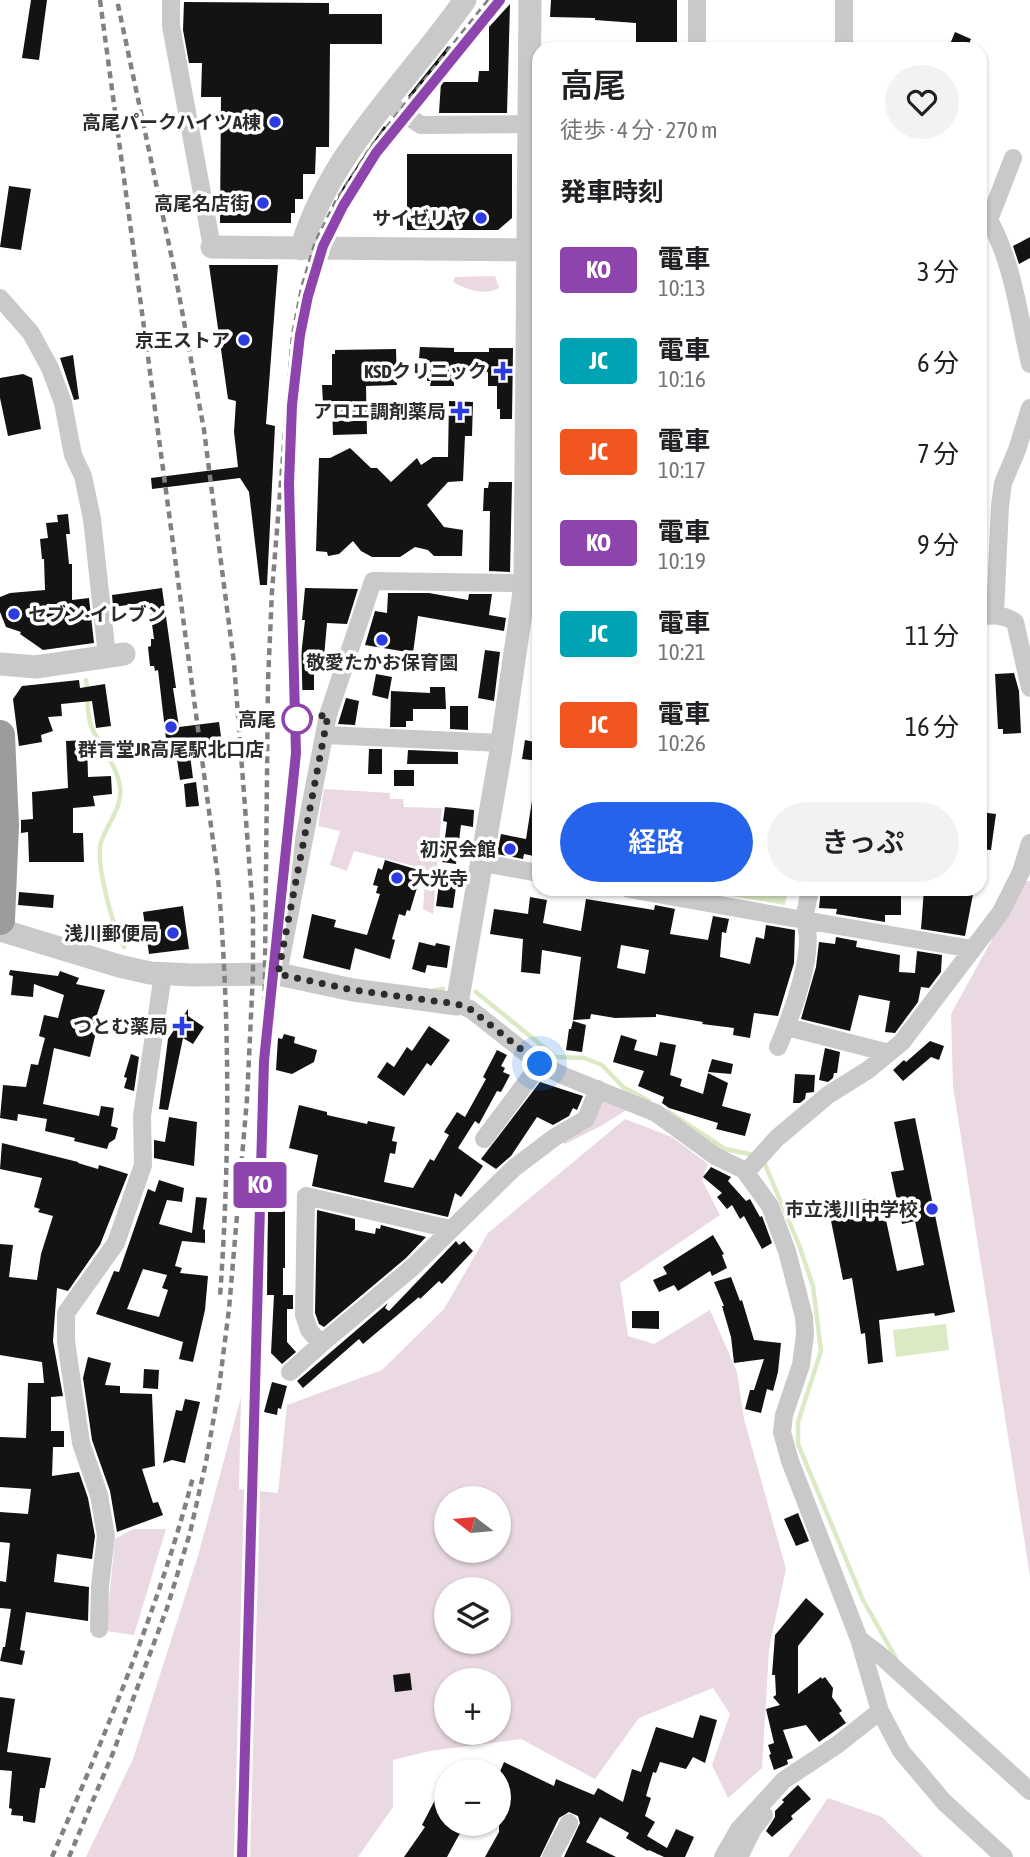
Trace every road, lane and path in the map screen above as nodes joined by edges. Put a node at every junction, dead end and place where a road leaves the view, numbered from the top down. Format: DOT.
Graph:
graph roads {
  1 [pos="171,0"];
  2 [pos="465,0"];
  3 [pos="530,0"];
  4 [pos="697,0"];
  5 [pos="844,0"];
  6 [pos="697,42"];
  7 [pos="844,42"];
  8 [pos="532,62"];
  9 [pos="385,102"];
  10 [pos="532,125"];
  11 [pos="1013,158"];
  12 [pos="532,161"];
  13 [pos="212,247"];
  14 [pos="301,248"];
  15 [pos="527,250"];
  16 [pos="0,298"];
  17 [pos="532,342"];
  18 [pos="1030,364"];
  19 [pos="1030,408"];
  20 [pos="532,585"];
  21 [pos="988,616"];
  22 [pos="116,655"];
  23 [pos="0,664"];
  24 [pos="1029,681"];
  25 [pos="0,734"];
  26 [pos="325,735"];
  27 [pos="502,743"];
  28 [pos="1030,843"];
  29 [pos="482,863"];
  30 [pos="532,872"];
  31 [pos="669,896"];
  32 [pos="809,896"];
  33 [pos="0,920"];
  34 [pos="804,920"];
  35 [pos="0,930"];
  36 [pos="972,949"];
  37 [pos="163,974"];
  38 [pos="278,974"];
  39 [pos="457,1004"];
  40 [pos="787,1027"];
  41 [pos="778,1047"];
  42 [pos="889,1053"];
  43 [pos="540,1064"];
  44 [pos="598,1089"];
  45 [pos="484,1139"];
  46 [pos="746,1169"];
  47 [pos="450,1229"];
  48 [pos="321,1344"];
  49 [pos="290,1371"];
  50 [pos="99,1629"];
  51 [pos="859,1639"];
  52 [pos="880,1711"];
  53 [pos="811,1762"];
  54 [pos="1030,1791"];
  55 [pos="569,1823"];
  56 [pos="551,1857"];
  57 [pos="723,1857"];
  58 [pos="739,1857"];
  59 [pos="1004,1857"];
  1 -- 13 [label="street"];
  2 -- 9 [label="street"];
  3 -- 8 [label="street"];
  4 -- 6 [label="street"];
  5 -- 7 [label="street"];
  9 -- 10 [label="street"];
  9 -- 14 [label="street"];
  11 -- 18 [label="street"];
  12 -- 15 [label="street"];
  13 -- 14 [label="street"];
  14 -- 15 [label="street"];
  15 -- 17 [label="street"];
  16 -- 22 [label="street"];
  19 -- 21 [label="street"];
  20 -- 26 [label="street"];
  20 -- 27 [label="street"];
  21 -- 24 [label="street"];
  22 -- 23 [label="street"];
  25 -- 33 [label="highway"];
  26 -- 27 [label="street"];
  26 -- 38 [label="street"];
  27 -- 29 [label="street"];
  28 -- 36 [label="street"];
  29 -- 30 [label="street"];
  29 -- 39 [label="street"];
  31 -- 34 [label="street"];
  32 -- 34 [label="street"];
  34 -- 36 [label="street"];
  34 -- 40 [label="street"];
  35 -- 37 [label="street"];
  36 -- 42 [label="street"];
  37 -- 38 [label="street"];
  37 -- 50 [label="street"];
  38 -- 39 [label="street"];
  39 -- 43 [label="street"];
  40 -- 41 [label="street"];
  40 -- 42 [label="street"];
  42 -- 46 [label="street"];
  43 -- 44 [label="street"];
  43 -- 45 [label="street"];
  44 -- 46 [label="street"];
  44 -- 47 [label="street"];
  46 -- 51 [label="street"];
  47 -- 48 [label="street"];
  47 -- 48 [label="street"];
  48 -- 49 [label="street"];
  51 -- 52 [label="street"];
  51 -- 54 [label="street"];
  52 -- 53 [label="street"];
  52 -- 59 [label="street"];
  53 -- 57 [label="street"];
  53 -- 58 [label="street"];
  55 -- 56 [label="street"];
}
